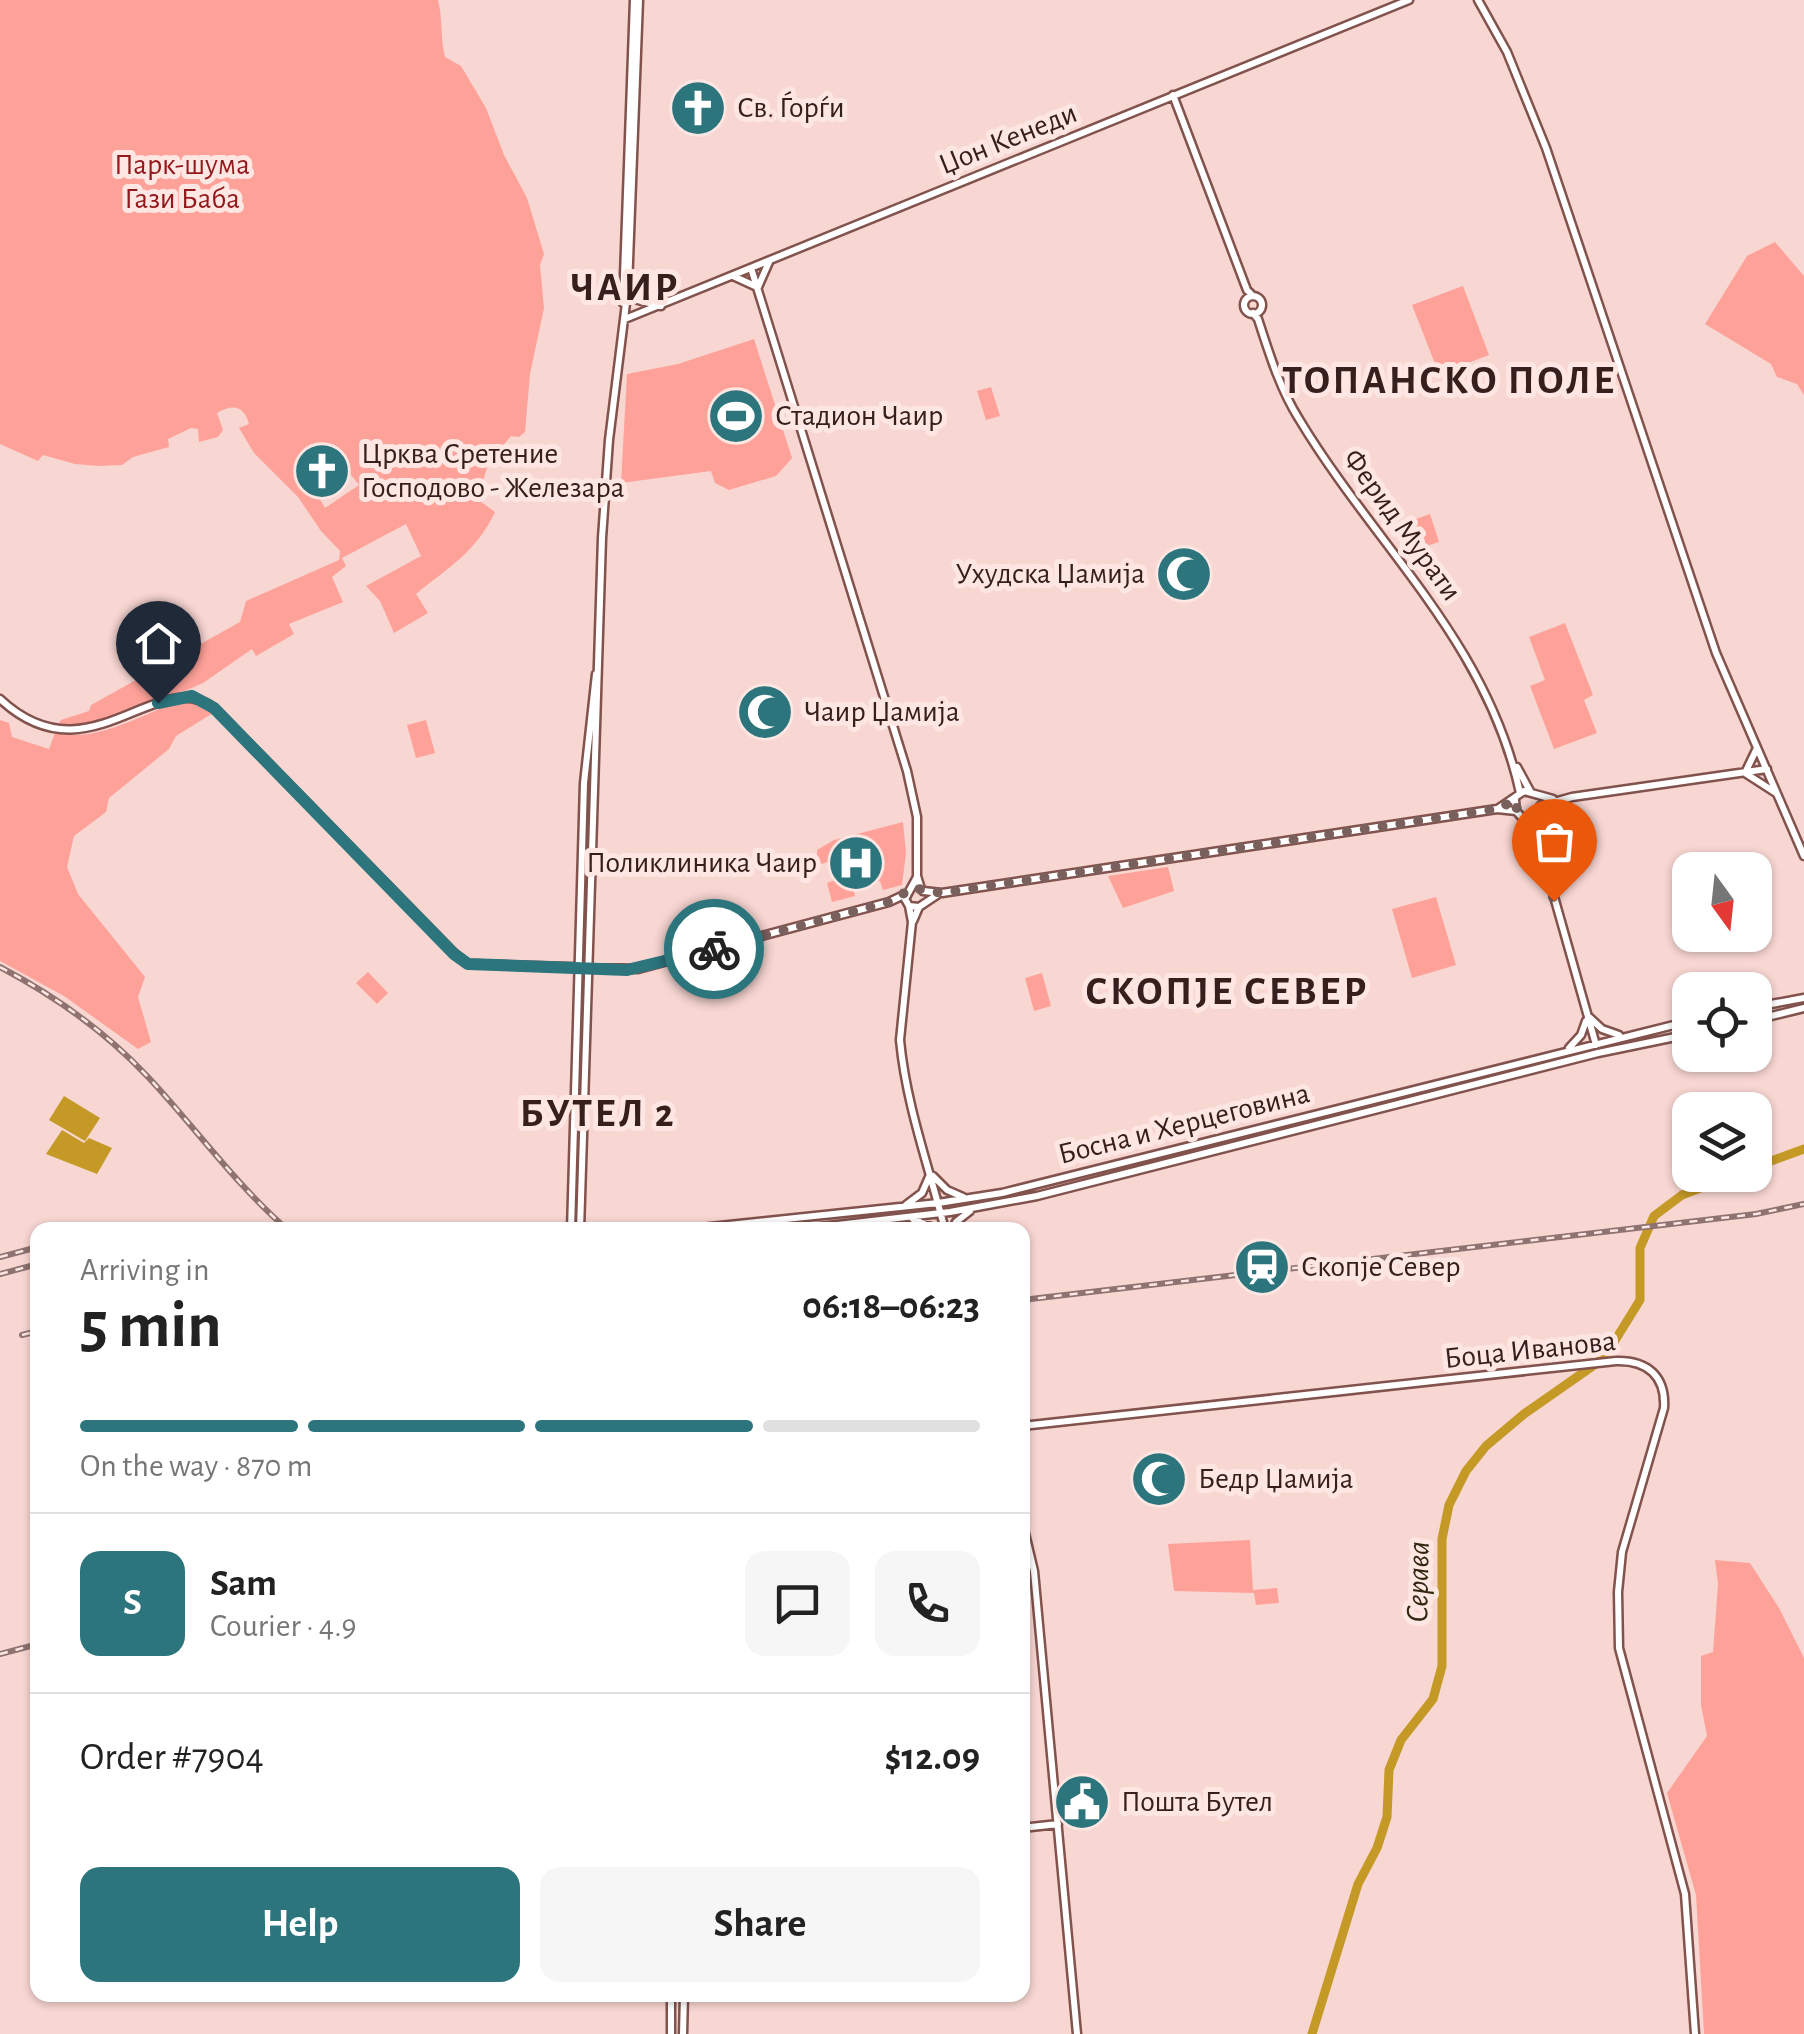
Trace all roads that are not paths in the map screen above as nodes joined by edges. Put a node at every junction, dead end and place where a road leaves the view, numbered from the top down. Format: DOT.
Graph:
graph roads {
  1 [pos="637,0"];
  2 [pos="1408,0"];
  3 [pos="1478,0"];
  4 [pos="1174,95"];
  5 [pos="770,261"];
  6 [pos="752,268"];
  7 [pos="733,276"];
  8 [pos="628,287"];
  9 [pos="758,288"];
  10 [pos="1249,295"];
  11 [pos="662,306"];
  12 [pos="1257,315"];
  13 [pos="624,320"];
  14 [pos="597,668"];
  15 [pos="0,699"];
  16 [pos="1758,746"];
  17 [pos="1512,757"];
  18 [pos="1767,769"];
  19 [pos="1745,773"];
  20 [pos="1530,791"];
  21 [pos="1777,794"];
  22 [pos="1517,797"];
  23 [pos="1539,802"];
  24 [pos="1497,809"];
  25 [pos="1520,814"];
  26 [pos="1535,815"];
  27 [pos="1536,833"];
  28 [pos="1804,856"];
  29 [pos="917,876"];
  30 [pos="908,891"];
  31 [pos="922,891"];
  32 [pos="942,893"];
  33 [pos="889,902"];
  34 [pos="908,905"];
  35 [pos="922,905"];
  36 [pos="912,922"];
  37 [pos="578,968"];
  38 [pos="590,968"];
  39 [pos="1804,998"];
  40 [pos="1772,1004"];
  41 [pos="1804,1008"];
  42 [pos="1587,1015"];
  43 [pos="1772,1016"];
  44 [pos="1672,1025"];
  45 [pos="1625,1036"];
  46 [pos="1672,1038"];
  47 [pos="1595,1043"];
  48 [pos="1566,1050"];
  49 [pos="1598,1053"];
  50 [pos="929,1171"];
  51 [pos="968,1198"];
  52 [pos="938,1203"];
  53 [pos="900,1207"];
  54 [pos="975,1208"];
  55 [pos="941,1214"];
  56 [pos="576,1217"];
  57 [pos="902,1217"];
  58 [pos="574,1222"];
  59 [pos="579,1222"];
  60 [pos="758,1222"];
  61 [pos="860,1222"];
  62 [pos="925,1222"];
  63 [pos="945,1222"];
  64 [pos="956,1222"];
  65 [pos="1030,1427"];
  66 [pos="1030,1554"];
  67 [pos="1058,1824"];
  68 [pos="1030,1827"];
  69 [pos="672,2002"];
  70 [pos="684,2002"];
  71 [pos="1079,2031"];
  72 [pos="670,2034"];
  73 [pos="683,2034"];
  74 [pos="1695,2034"];
  1 -- 8 [label="street"];
  1 -- 13 [label="street"];
  2 -- 4 [label="street, Џон Кенеди"];
  3 -- 16 [label="street"];
  4 -- 5 [label="street, Џон Кенеди"];
  4 -- 10 [label="street"];
  5 -- 6 [label="street, Џон Кенеди"];
  5 -- 9 [label="street"];
  6 -- 7 [label="street, Џон Кенеди"];
  6 -- 9 [label="street"];
  7 -- 9 [label="street"];
  7 -- 11 [label="street, Џон Кенеди"];
  8 -- 11 [label="street"];
  8 -- 13 [label="street"];
  9 -- 29 [label="street"];
  10 -- 12 [label="street"];
  10 -- 12 [label="street"];
  11 -- 13 [label="street, Џон Кенеди"];
  12 -- 17 [label="street, Ферид Мурати"];
  13 -- 14 [label="street"];
  14 -- 37 [label="street"];
  14 -- 38 [label="street"];
  15 -- 37 [label="street"];
  16 -- 18 [label="street"];
  16 -- 19 [label="street"];
  17 -- 20 [label="street, Ферид Мурати"];
  17 -- 22 [label="street, Ферид Мурати"];
  18 -- 19 [label="street"];
  18 -- 21 [label="street"];
  19 -- 21 [label="street"];
  19 -- 23 [label="street"];
  20 -- 22 [label="street"];
  20 -- 23 [label="street"];
  21 -- 28 [label="street"];
  22 -- 24 [label="street"];
  22 -- 25 [label="street, Ферид Мурати"];
  23 -- 26 [label="street"];
  24 -- 25 [label="street"];
  24 -- 32 [label="street"];
  25 -- 26 [label="street"];
  25 -- 27 [label="street"];
  26 -- 27 [label="street"];
  27 -- 42 [label="street"];
  29 -- 30 [label="street"];
  29 -- 31 [label="street"];
  30 -- 31 [label="street"];
  30 -- 33 [label="street"];
  30 -- 34 [label="street"];
  31 -- 32 [label="street"];
  31 -- 35 [label="street"];
  32 -- 35 [label="street"];
  33 -- 34 [label="street"];
  33 -- 38 [label="street"];
  34 -- 35 [label="street"];
  34 -- 36 [label="street"];
  35 -- 36 [label="street"];
  36 -- 50 [label="street"];
  37 -- 38 [label="street"];
  37 -- 56 [label="street"];
  38 -- 56 [label="street"];
  39 -- 40 [label="street"];
  41 -- 43 [label="street"];
  42 -- 45 [label="street"];
  42 -- 47 [label="street"];
  42 -- 48 [label="street"];
  44 -- 45 [label="street, Босна и Херцеговина"];
  45 -- 47 [label="street, Босна и Херцеговина"];
  46 -- 49 [label="street, Босна и Херцеговина"];
  47 -- 48 [label="street, Босна и Херцеговина"];
  47 -- 49 [label="street"];
  48 -- 51 [label="street, Босна и Херцеговина"];
  49 -- 54 [label="street, Босна и Херцеговина"];
  50 -- 51 [label="street"];
  50 -- 52 [label="street"];
  50 -- 53 [label="street"];
  51 -- 52 [label="street, Босна и Херцеговина"];
  52 -- 53 [label="street, Босна и Херцеговина"];
  52 -- 55 [label="street"];
  53 -- 60 [label="street, Босна и Херцеговина"];
  54 -- 55 [label="street, Босна и Херцеговина"];
  54 -- 64 [label="street"];
  55 -- 57 [label="street, Босна и Херцеговина"];
  55 -- 63 [label="street"];
  56 -- 58 [label="street"];
  56 -- 59 [label="street"];
  57 -- 61 [label="street, Босна и Херцеговина"];
  57 -- 62 [label="street"];
  65 -- 74 [label="street, Боца Иванова"];
  66 -- 67 [label="street"];
  67 -- 68 [label="street"];
  67 -- 71 [label="street"];
  69 -- 72 [label="street"];
  70 -- 73 [label="street"];
}
